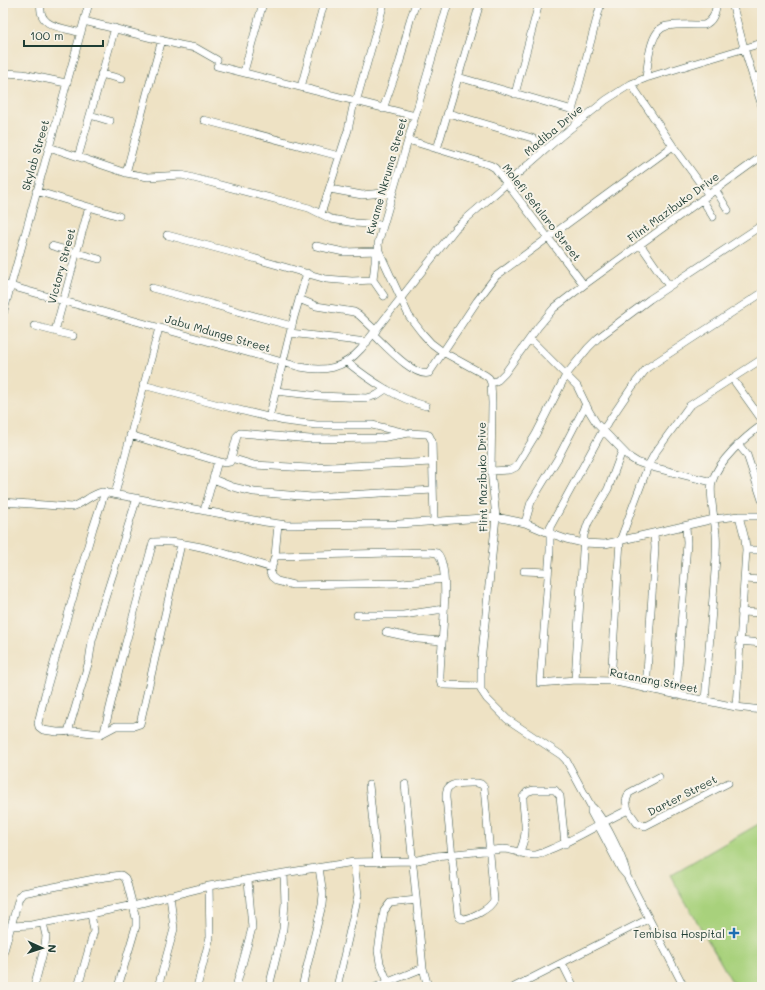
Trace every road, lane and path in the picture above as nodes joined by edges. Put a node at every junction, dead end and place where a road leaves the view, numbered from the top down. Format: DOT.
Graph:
graph roads {
  1 [pos="41,3"];
  2 [pos="89,3"];
  3 [pos="263,3"];
  4 [pos="324,3"];
  5 [pos="384,3"];
  6 [pos="416,3"];
  7 [pos="448,3"];
  8 [pos="480,3"];
  9 [pos="539,3"];
  10 [pos="601,3"];
  11 [pos="717,3"];
  12 [pos="732,3"];
  13 [pos="84,21"];
  14 [pos="115,28"];
  15 [pos="81,33"];
  16 [pos="162,40"];
  17 [pos="762,43"];
  18 [pos="744,48"];
  19 [pos="245,72"];
  20 [pos="3,73"];
  21 [pos="102,74"];
  22 [pos="762,76"];
  23 [pos="458,77"];
  24 [pos="753,77"];
  25 [pos="646,78"];
  26 [pos="122,79"];
  27 [pos="66,83"];
  28 [pos="631,84"];
  29 [pos="301,87"];
  30 [pos="515,94"];
  31 [pos="355,102"];
  32 [pos="762,106"];
  33 [pos="383,109"];
  34 [pos="572,110"];
  35 [pos="448,113"];
  36 [pos="90,115"];
  37 [pos="415,116"];
  38 [pos="204,120"];
  39 [pos="110,121"];
  40 [pos="578,123"];
  41 [pos="408,140"];
  42 [pos="673,146"];
  43 [pos="48,147"];
  44 [pos="437,149"];
  45 [pos="543,152"];
  46 [pos="339,156"];
  47 [pos="762,156"];
  48 [pos="78,157"];
  49 [pos="126,173"];
  50 [pos="507,183"];
  51 [pos="330,189"];
  52 [pos="715,189"];
  53 [pos="36,191"];
  54 [pos="393,192"];
  55 [pos="705,196"];
  56 [pos="89,207"];
  57 [pos="728,210"];
  58 [pos="321,214"];
  59 [pos="118,216"];
  60 [pos="713,216"];
  61 [pos="383,225"];
  62 [pos="762,225"];
  63 [pos="167,235"];
  64 [pos="548,238"];
  65 [pos="640,244"];
  66 [pos="52,246"];
  67 [pos="316,246"];
  68 [pos="377,251"];
  69 [pos="76,253"];
  70 [pos="99,259"];
  71 [pos="307,273"];
  72 [pos="373,280"];
  73 [pos="7,285"];
  74 [pos="584,285"];
  75 [pos="669,286"];
  76 [pos="152,288"];
  77 [pos="762,293"];
  78 [pos="384,296"];
  79 [pos="299,299"];
  80 [pos="401,299"];
  81 [pos="63,301"];
  82 [pos="3,314"];
  83 [pos="34,326"];
  84 [pos="292,326"];
  85 [pos="159,328"];
  86 [pos="55,331"];
  87 [pos="375,332"];
  88 [pos="290,333"];
  89 [pos="73,336"];
  90 [pos="530,339"];
  91 [pos="367,342"];
  92 [pos="443,352"];
  93 [pos="762,359"];
  94 [pos="284,362"];
  95 [pos="347,362"];
  96 [pos="566,375"];
  97 [pos="732,378"];
  98 [pos="491,383"];
  99 [pos="144,385"];
  100 [pos="386,389"];
  101 [pos="276,391"];
  102 [pos="586,404"];
  103 [pos="426,406"];
  104 [pos="269,418"];
  105 [pos="762,420"];
  106 [pos="762,425"];
  107 [pos="603,430"];
  108 [pos="408,433"];
  109 [pos="130,435"];
  110 [pos="738,444"];
  111 [pos="622,451"];
  112 [pos="231,458"];
  113 [pos="218,461"];
  114 [pos="432,462"];
  115 [pos="648,466"];
  116 [pos="491,471"];
  117 [pos="213,479"];
  118 [pos="712,482"];
  119 [pos="433,490"];
  120 [pos="105,492"];
  121 [pos="115,494"];
  122 [pos="137,498"];
  123 [pos="762,500"];
  124 [pos="3,502"];
  125 [pos="204,511"];
  126 [pos="739,516"];
  127 [pos="762,516"];
  128 [pos="496,517"];
  129 [pos="714,519"];
  130 [pos="434,521"];
  131 [pos="525,522"];
  132 [pos="278,524"];
  133 [pos="686,526"];
  134 [pos="549,533"];
  135 [pos="654,533"];
  136 [pos="620,541"];
  137 [pos="583,543"];
  138 [pos="181,544"];
  139 [pos="746,550"];
  140 [pos="762,550"];
  141 [pos="275,556"];
  142 [pos="272,568"];
  143 [pos="524,570"];
  144 [pos="548,572"];
  145 [pos="444,579"];
  146 [pos="744,579"];
  147 [pos="762,580"];
  148 [pos="444,609"];
  149 [pos="741,612"];
  150 [pos="762,613"];
  151 [pos="357,615"];
  152 [pos="386,632"];
  153 [pos="442,641"];
  154 [pos="739,641"];
  155 [pos="762,643"];
  156 [pos="575,680"];
  157 [pos="611,681"];
  158 [pos="480,686"];
  159 [pos="646,689"];
  160 [pos="676,695"];
  161 [pos="705,701"];
  162 [pos="736,708"];
  163 [pos="762,710"];
  164 [pos="68,732"];
  165 [pos="104,732"];
  166 [pos="659,777"];
  167 [pos="728,783"];
  168 [pos="405,784"];
  169 [pos="369,785"];
  170 [pos="628,810"];
  171 [pos="601,824"];
  172 [pos="565,844"];
  173 [pos="489,849"];
  174 [pos="519,853"];
  175 [pos="452,854"];
  176 [pos="413,861"];
  177 [pos="354,862"];
  178 [pos="377,862"];
  179 [pos="319,868"];
  180 [pos="284,873"];
  181 [pos="248,880"];
  182 [pos="209,886"];
  183 [pos="170,895"];
  184 [pos="416,900"];
  185 [pos="133,906"];
  186 [pos="91,914"];
  187 [pos="648,918"];
  188 [pos="43,923"];
  189 [pos="11,926"];
  190 [pos="3,954"];
  191 [pos="562,963"];
  192 [pos="423,968"];
  193 [pos="388,982"];
  194 [pos="34,987"];
  195 [pos="78,987"];
  196 [pos="118,987"];
  197 [pos="158,987"];
  198 [pos="197,987"];
  199 [pos="236,987"];
  200 [pos="269,987"];
  201 [pos="302,987"];
  202 [pos="337,987"];
  203 [pos="376,987"];
  204 [pos="428,987"];
  205 [pos="514,987"];
  206 [pos="574,987"];
  207 [pos="684,987"];
  1 -- 15 [label="street"];
  2 -- 13 [label="street, Skylab Street"];
  3 -- 19 [label="street"];
  4 -- 29 [label="street"];
  5 -- 31 [label="street"];
  6 -- 33 [label="street"];
  7 -- 37 [label="street, Kwame Nkruma Street"];
  8 -- 23 [label="street"];
  9 -- 30 [label="street"];
  10 -- 34 [label="street"];
  11 -- 25 [label="street"];
  12 -- 18 [label="street"];
  13 -- 14 [label="street"];
  13 -- 15 [label="street, Skylab Street"];
  14 -- 16 [label="street"];
  14 -- 21 [label="street"];
  15 -- 27 [label="street, Skylab Street"];
  16 -- 19 [label="street"];
  16 -- 49 [label="street"];
  17 -- 18 [label="street, Madiba Drive"];
  18 -- 24 [label="street"];
  18 -- 25 [label="street, Madiba Drive"];
  19 -- 29 [label="street"];
  20 -- 27 [label="street"];
  21 -- 26 [label="street"];
  21 -- 36 [label="street"];
  22 -- 24 [label="street"];
  23 -- 30 [label="street"];
  23 -- 35 [label="street"];
  24 -- 32 [label="street"];
  25 -- 28 [label="street, Madiba Drive"];
  27 -- 43 [label="street, Skylab Street"];
  28 -- 40 [label="street, Madiba Drive"];
  28 -- 42 [label="street"];
  29 -- 31 [label="street"];
  30 -- 34 [label="street"];
  31 -- 33 [label="street"];
  31 -- 46 [label="street"];
  33 -- 37 [label="street"];
  34 -- 40 [label="street"];
  35 -- 44 [label="street"];
  35 -- 45 [label="street"];
  36 -- 39 [label="street"];
  36 -- 48 [label="street"];
  37 -- 41 [label="street, Kwame Nkruma Street"];
  38 -- 46 [label="street"];
  40 -- 45 [label="street, Madiba Drive"];
  41 -- 44 [label="street, Molefi Sefularo Street"];
  41 -- 54 [label="street, Kwame Nkruma Street"];
  42 -- 55 [label="street"];
  42 -- 64 [label="street"];
  43 -- 48 [label="street"];
  43 -- 53 [label="street, Skylab Street"];
  44 -- 50 [label="street, Molefi Sefularo Street"];
  45 -- 50 [label="street, Madiba Drive"];
  46 -- 51 [label="street"];
  47 -- 52 [label="street, Flint Mazibuko Drive"];
  48 -- 49 [label="street"];
  49 -- 58 [label="street"];
  50 -- 64 [label="street, Molefi Sefularo Street"];
  50 -- 80 [label="street, Madiba Drive"];
  51 -- 54 [label="street"];
  51 -- 58 [label="street"];
  52 -- 55 [label="street, Flint Mazibuko Drive"];
  52 -- 57 [label="street"];
  53 -- 56 [label="street"];
  53 -- 73 [label="street, Skylab Street"];
  54 -- 61 [label="street, Kwame Nkruma Street"];
  55 -- 60 [label="street"];
  55 -- 65 [label="street, Flint Mazibuko Drive"];
  56 -- 59 [label="street"];
  56 -- 69 [label="street, Victory Street"];
  58 -- 61 [label="street"];
  61 -- 68 [label="street, Kwame Nkruma Street"];
  62 -- 75 [label="street"];
  63 -- 71 [label="street"];
  64 -- 74 [label="street, Molefi Sefularo Street"];
  64 -- 92 [label="street"];
  65 -- 74 [label="street, Flint Mazibuko Drive"];
  65 -- 75 [label="street"];
  66 -- 69 [label="street"];
  67 -- 68 [label="street"];
  68 -- 72 [label="street"];
  68 -- 80 [label="street, Kwame Nkruma Street"];
  69 -- 70 [label="street"];
  69 -- 81 [label="street, Victory Street"];
  71 -- 72 [label="street"];
  71 -- 79 [label="street"];
  72 -- 78 [label="street"];
  73 -- 81 [label="street, Jabu Mdunge Street"];
  73 -- 82 [label="street, Skylab Street"];
  74 -- 90 [label="street, Flint Mazibuko Drive"];
  75 -- 96 [label="street"];
  76 -- 84 [label="street"];
  77 -- 107 [label="street"];
  79 -- 84 [label="street"];
  79 -- 87 [label="street"];
  80 -- 87 [label="street, Jabu Mdunge Street"];
  80 -- 92 [label="street, Kwame Nkruma Street"];
  81 -- 85 [label="street, Jabu Mdunge Street"];
  81 -- 86 [label="street, Victory Street"];
  83 -- 86 [label="street"];
  84 -- 88 [label="street"];
  85 -- 94 [label="street, Jabu Mdunge Street"];
  85 -- 99 [label="street"];
  86 -- 89 [label="street"];
  87 -- 91 [label="street, Jabu Mdunge Street"];
  87 -- 92 [label="street"];
  88 -- 91 [label="street"];
  88 -- 94 [label="street"];
  90 -- 96 [label="street"];
  90 -- 98 [label="street, Flint Mazibuko Drive"];
  91 -- 95 [label="street, Jabu Mdunge Street"];
  92 -- 98 [label="street, Kwame Nkruma Street"];
  93 -- 97 [label="street"];
  94 -- 95 [label="street, Jabu Mdunge Street"];
  94 -- 101 [label="street"];
  95 -- 100 [label="street"];
  96 -- 102 [label="street"];
  96 -- 116 [label="street"];
  97 -- 105 [label="street"];
  97 -- 115 [label="street"];
  98 -- 116 [label="street, Flint Mazibuko Drive"];
  99 -- 104 [label="street"];
  99 -- 109 [label="street"];
  100 -- 101 [label="street"];
  100 -- 103 [label="street"];
  101 -- 104 [label="street"];
  102 -- 107 [label="street"];
  102 -- 131 [label="street"];
  104 -- 108 [label="street"];
  106 -- 110 [label="street"];
  107 -- 111 [label="street"];
  107 -- 134 [label="street"];
  108 -- 112 [label="street"];
  108 -- 114 [label="street"];
  109 -- 113 [label="street"];
  109 -- 121 [label="street"];
  110 -- 118 [label="street"];
  110 -- 123 [label="street"];
  111 -- 115 [label="street"];
  111 -- 137 [label="street"];
  112 -- 113 [label="street"];
  112 -- 114 [label="street"];
  113 -- 117 [label="street"];
  114 -- 119 [label="street"];
  115 -- 118 [label="street"];
  115 -- 136 [label="street"];
  116 -- 128 [label="street, Flint Mazibuko Drive"];
  117 -- 119 [label="street"];
  117 -- 125 [label="street"];
  118 -- 129 [label="street"];
  119 -- 130 [label="street"];
  120 -- 121 [label="street"];
  120 -- 124 [label="street"];
  120 -- 164 [label="street"];
  121 -- 122 [label="street"];
  122 -- 125 [label="street"];
  122 -- 164 [label="street"];
  125 -- 132 [label="street"];
  126 -- 127 [label="street"];
  126 -- 129 [label="street"];
  126 -- 139 [label="street"];
  128 -- 130 [label="street"];
  128 -- 131 [label="street"];
  128 -- 158 [label="street, Flint Mazibuko Drive"];
  129 -- 133 [label="street"];
  129 -- 161 [label="street"];
  130 -- 132 [label="street"];
  131 -- 134 [label="street"];
  132 -- 141 [label="street"];
  133 -- 135 [label="street"];
  133 -- 160 [label="street"];
  134 -- 137 [label="street"];
  134 -- 144 [label="street"];
  135 -- 136 [label="street"];
  135 -- 159 [label="street"];
  136 -- 137 [label="street"];
  136 -- 157 [label="street"];
  137 -- 156 [label="street"];
  138 -- 142 [label="street"];
  138 -- 165 [label="street"];
  138 -- 165 [label="street"];
  139 -- 140 [label="street"];
  139 -- 146 [label="street"];
  141 -- 142 [label="street"];
  141 -- 145 [label="street"];
  142 -- 145 [label="street"];
  143 -- 144 [label="street"];
  144 -- 156 [label="street, Ratanang Street"];
  145 -- 148 [label="street"];
  146 -- 147 [label="street"];
  146 -- 149 [label="street"];
  148 -- 151 [label="street"];
  148 -- 153 [label="street"];
  149 -- 150 [label="street"];
  149 -- 154 [label="street"];
  152 -- 153 [label="street"];
  153 -- 158 [label="street"];
  154 -- 155 [label="street"];
  154 -- 162 [label="street"];
  156 -- 157 [label="street, Ratanang Street"];
  157 -- 159 [label="street, Ratanang Street"];
  158 -- 171 [label="street"];
  159 -- 160 [label="street, Ratanang Street"];
  160 -- 161 [label="street, Ratanang Street"];
  161 -- 162 [label="street, Ratanang Street"];
  162 -- 163 [label="street, Ratanang Street"];
  164 -- 165 [label="street"];
  166 -- 170 [label="street"];
  167 -- 170 [label="street, Darter Street"];
  168 -- 176 [label="street"];
  169 -- 178 [label="street"];
  170 -- 171 [label="street"];
  171 -- 172 [label="street"];
  171 -- 187 [label="street"];
  172 -- 174 [label="street"];
  172 -- 174 [label="street"];
  173 -- 174 [label="street"];
  173 -- 175 [label="street"];
  173 -- 175 [label="street"];
  173 -- 175 [label="street"];
  175 -- 176 [label="street"];
  176 -- 178 [label="street"];
  176 -- 184 [label="street"];
  177 -- 178 [label="street"];
  177 -- 179 [label="street"];
  177 -- 202 [label="street"];
  179 -- 180 [label="street"];
  179 -- 201 [label="street"];
  180 -- 181 [label="street"];
  180 -- 200 [label="street"];
  181 -- 182 [label="street"];
  181 -- 199 [label="street"];
  182 -- 183 [label="street"];
  182 -- 198 [label="street"];
  183 -- 185 [label="street"];
  183 -- 197 [label="street"];
  184 -- 192 [label="street"];
  184 -- 193 [label="street"];
  185 -- 186 [label="street"];
  185 -- 189 [label="street"];
  185 -- 196 [label="street"];
  186 -- 188 [label="street"];
  186 -- 195 [label="street"];
  187 -- 191 [label="street"];
  187 -- 207 [label="street"];
  188 -- 189 [label="street"];
  188 -- 194 [label="street"];
  189 -- 190 [label="street"];
  191 -- 205 [label="street"];
  191 -- 206 [label="street"];
  192 -- 193 [label="street"];
  192 -- 204 [label="street"];
  193 -- 203 [label="street"];
}
